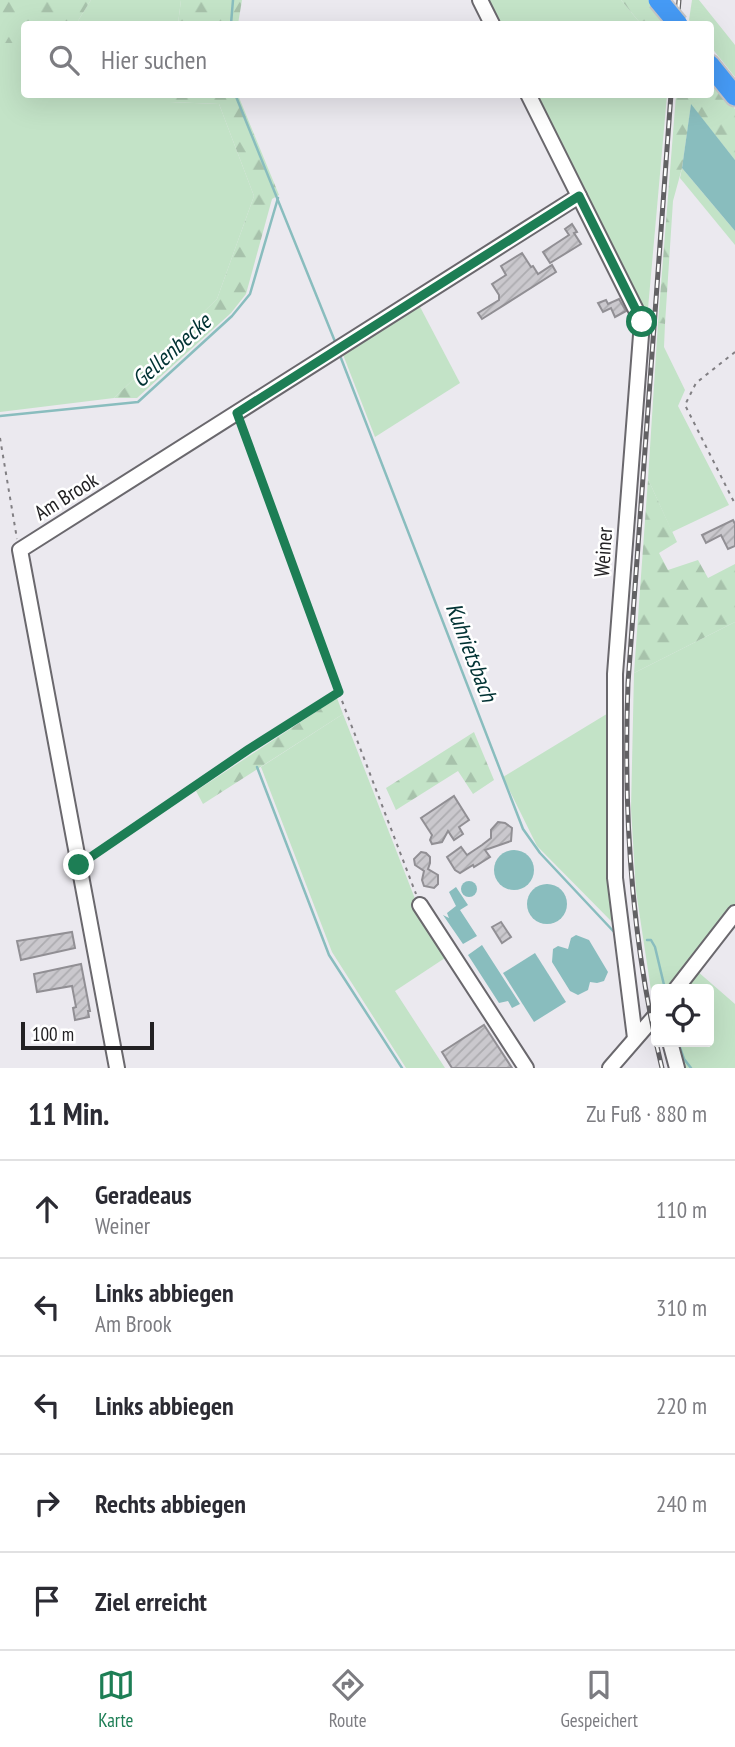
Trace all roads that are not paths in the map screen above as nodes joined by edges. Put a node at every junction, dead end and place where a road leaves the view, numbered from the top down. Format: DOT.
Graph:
graph roads {
  1 [pos="480,0"];
  2 [pos="658,0"];
  3 [pos="490,21"];
  4 [pos="676,21"];
  5 [pos="714,70"];
  6 [pos="735,96"];
  7 [pos="530,98"];
  8 [pos="579,196"];
  9 [pos="421,905"];
  10 [pos="735,913"];
  11 [pos="680,984"];
  12 [pos="651,1020"];
  13 [pos="635,1038"];
  14 [pos="671,1047"];
  15 [pos="117,1068"];
  16 [pos="526,1068"];
  17 [pos="610,1068"];
  18 [pos="677,1068"];
  1 -- 3 [label="street"];
  2 -- 4 [label="highway, bridge"];
  5 -- 6 [label="highway"];
  7 -- 8 [label="street, Weiner"];
  8 -- 13 [label="street, Weiner"];
  8 -- 15 [label="street, Am Brook"];
  9 -- 16 [label="street"];
  10 -- 11 [label="street"];
  12 -- 13 [label="street"];
  13 -- 17 [label="street"];
  14 -- 18 [label="street"];
}
